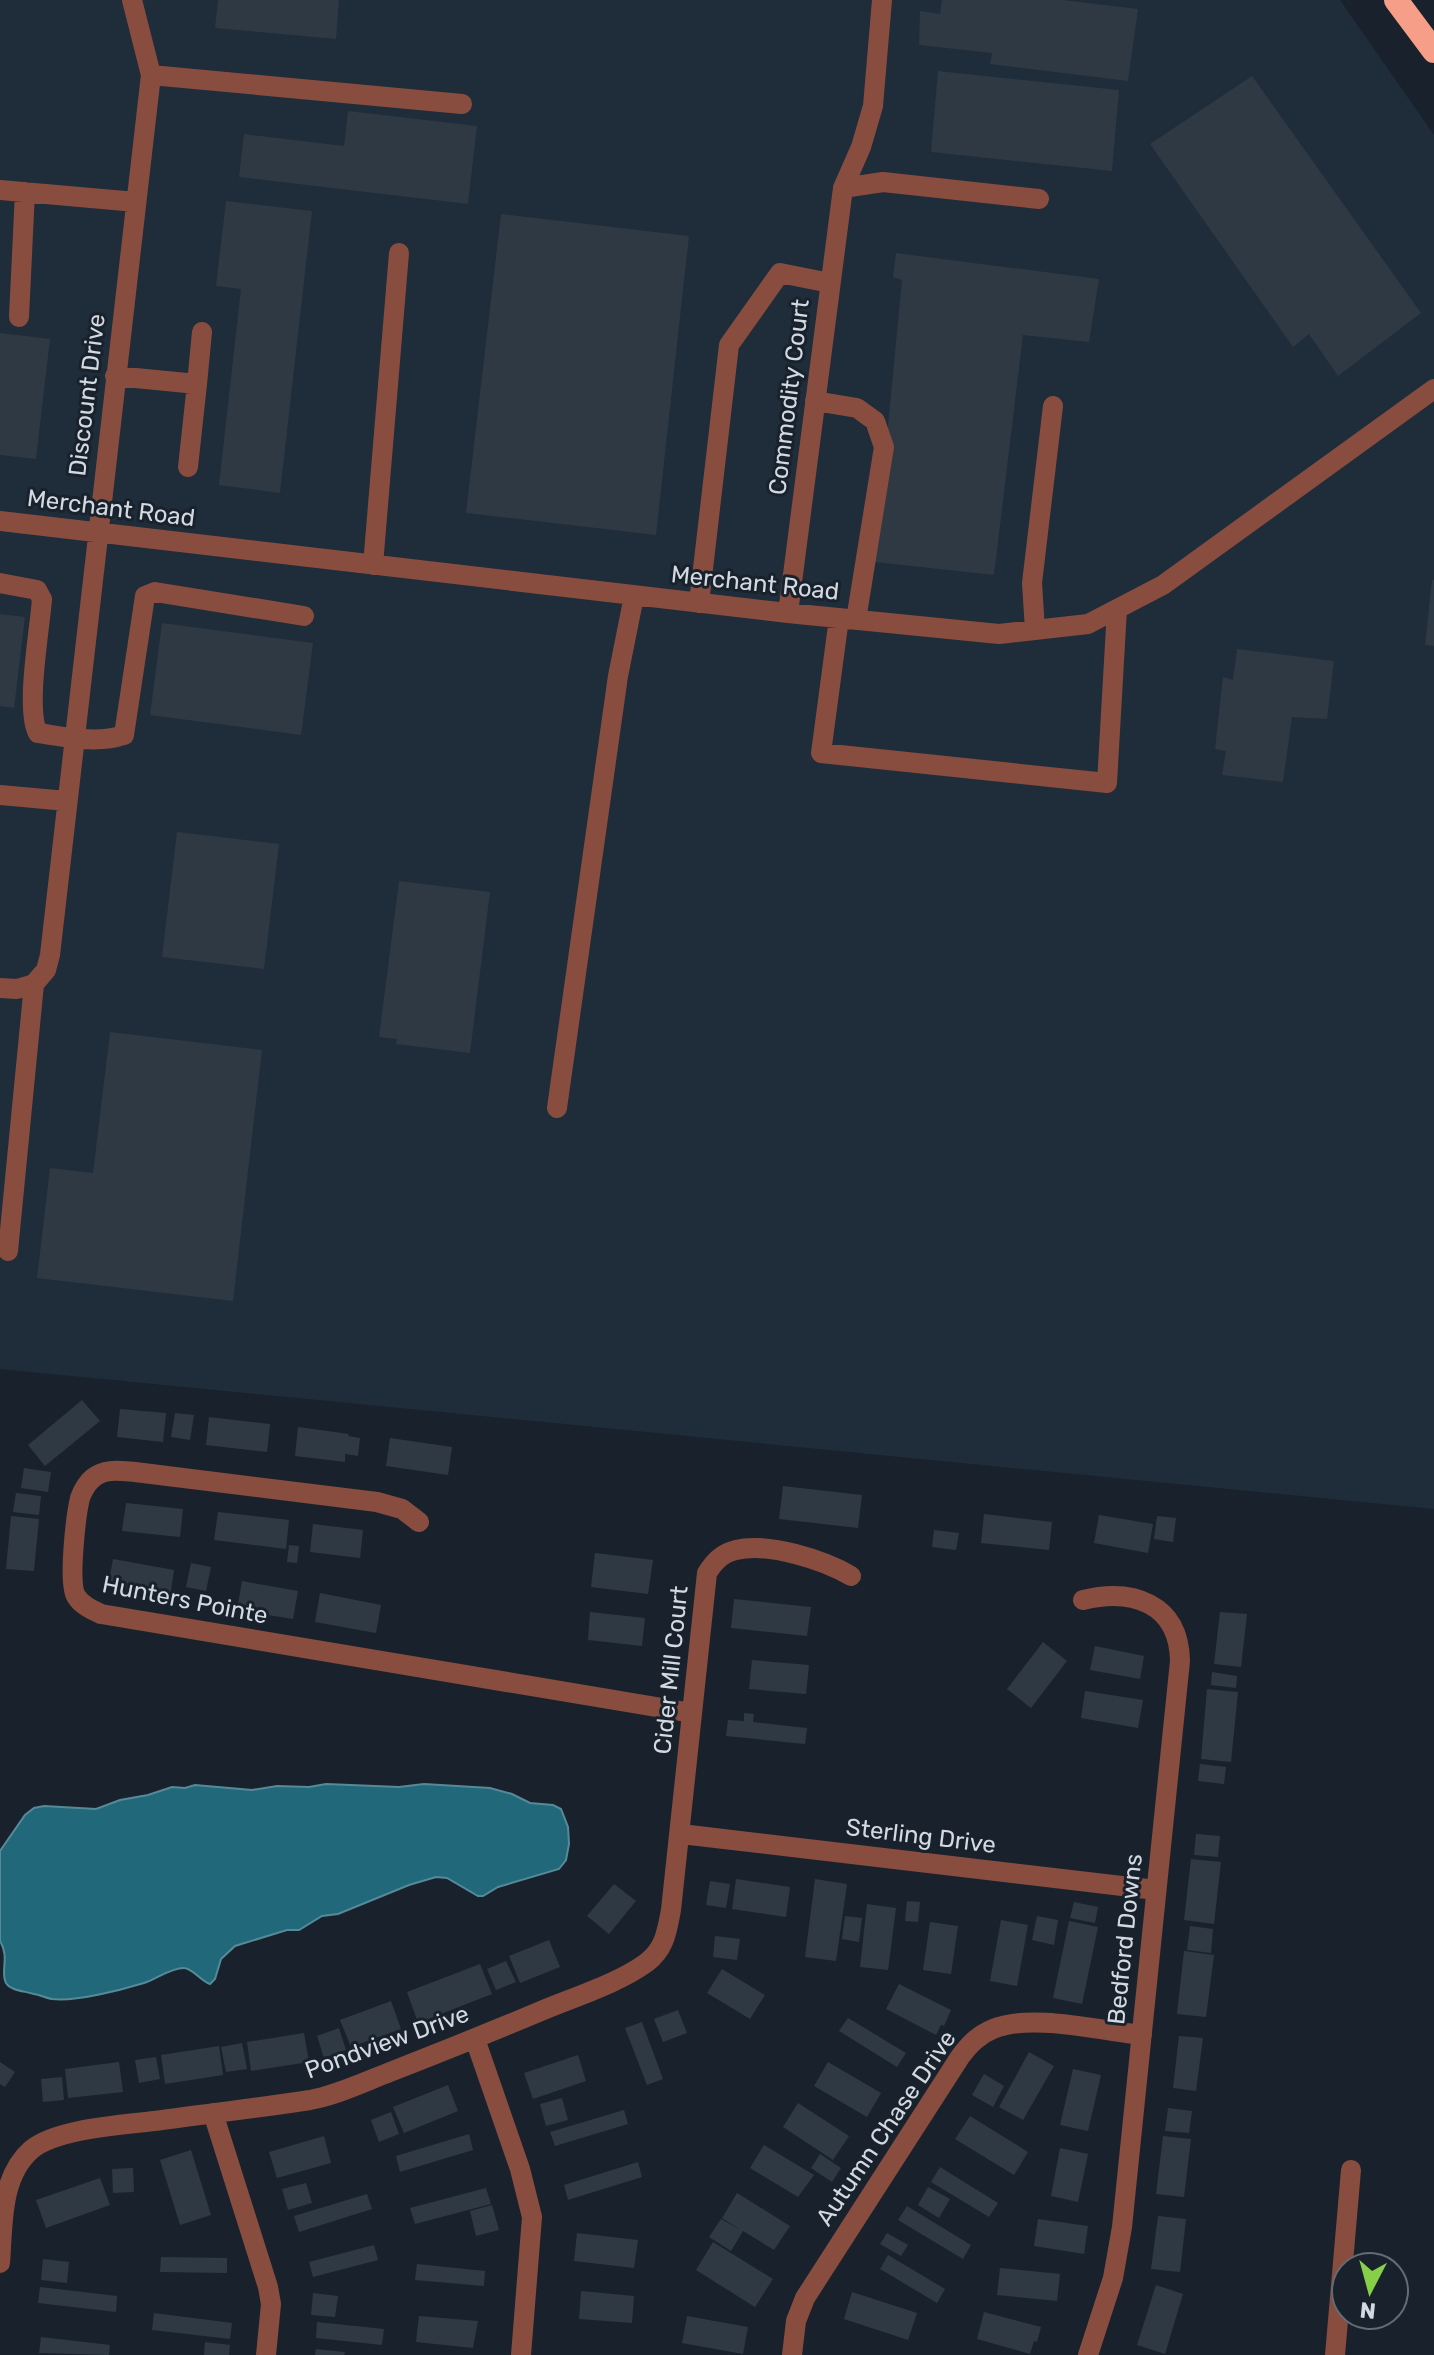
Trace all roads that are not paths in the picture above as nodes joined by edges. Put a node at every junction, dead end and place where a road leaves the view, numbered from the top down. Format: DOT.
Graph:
graph roads {
  1 [pos="132,0"];
  2 [pos="882,0"];
  3 [pos="1396,0"];
  4 [pos="1434,51"];
  5 [pos="151,75"];
  6 [pos="462,104"];
  7 [pos="843,188"];
  8 [pos="0,190"];
  9 [pos="25,192"];
  10 [pos="1039,199"];
  11 [pos="136,202"];
  12 [pos="399,253"];
  13 [pos="830,283"];
  14 [pos="19,317"];
  15 [pos="202,332"];
  16 [pos="115,376"];
  17 [pos="197,384"];
  18 [pos="1434,389"];
  19 [pos="815,401"];
  20 [pos="1053,406"];
  21 [pos="188,467"];
  22 [pos="0,521"];
  23 [pos="96,532"];
  24 [pos="373,565"];
  25 [pos="0,583"];
  26 [pos="634,596"];
  27 [pos="699,603"];
  28 [pos="1117,609"];
  29 [pos="788,613"];
  30 [pos="304,616"];
  31 [pos="847,619"];
  32 [pos="1035,630"];
  33 [pos="74,738"];
  34 [pos="0,795"];
  35 [pos="67,801"];
  36 [pos="34,984"];
  37 [pos="0,988"];
  38 [pos="557,1108"];
  39 [pos="8,1251"];
  40 [pos="419,1522"];
  41 [pos="851,1576"];
  42 [pos="1083,1600"];
  43 [pos="692,1713"];
  44 [pos="681,1834"];
  45 [pos="1156,1890"];
  46 [pos="1142,2035"];
  47 [pos="475,2039"];
  48 [pos="213,2113"];
  49 [pos="1351,2170"];
  50 [pos="0,2263"];
  51 [pos="266,2355"];
  52 [pos="521,2355"];
  53 [pos="792,2355"];
  54 [pos="1088,2355"];
  55 [pos="1335,2355"];
  1 -- 5 [label="street, Discount Drive"];
  2 -- 7 [label="street, Commodity Court"];
  3 -- 4 [label="highway"];
  5 -- 6 [label="street"];
  5 -- 11 [label="street, Discount Drive"];
  7 -- 10 [label="street"];
  7 -- 13 [label="street, Commodity Court"];
  8 -- 9 [label="street"];
  9 -- 11 [label="street"];
  9 -- 14 [label="street"];
  11 -- 16 [label="street, Discount Drive"];
  12 -- 24 [label="street"];
  13 -- 19 [label="street, Commodity Court"];
  13 -- 27 [label="street"];
  15 -- 17 [label="street"];
  16 -- 17 [label="street"];
  16 -- 23 [label="street, Discount Drive"];
  17 -- 21 [label="street"];
  18 -- 28 [label="street, Merchant Road"];
  19 -- 29 [label="street, Commodity Court"];
  19 -- 31 [label="street"];
  20 -- 32 [label="street"];
  22 -- 23 [label="street, Merchant Road"];
  23 -- 24 [label="street, Merchant Road"];
  23 -- 33 [label="street, Discount Drive"];
  24 -- 26 [label="street, Merchant Road"];
  25 -- 33 [label="street"];
  26 -- 27 [label="street, Merchant Road"];
  26 -- 38 [label="street"];
  27 -- 29 [label="street, Merchant Road"];
  28 -- 31 [label="street"];
  28 -- 32 [label="street, Merchant Road"];
  29 -- 31 [label="street, Merchant Road"];
  30 -- 33 [label="street"];
  31 -- 32 [label="street, Merchant Road"];
  33 -- 35 [label="street, Discount Drive"];
  34 -- 35 [label="street"];
  35 -- 36 [label="street, Discount Drive"];
  36 -- 37 [label="street"];
  36 -- 39 [label="street, Discount Drive"];
  40 -- 43 [label="street, Hunters Pointe"];
  41 -- 43 [label="street, Cider Mill Court"];
  42 -- 45 [label="street, Bedford Downs"];
  43 -- 44 [label="street, Cider Mill Court"];
  44 -- 45 [label="street, Sterling Drive"];
  44 -- 47 [label="street, Pondview Drive"];
  45 -- 46 [label="street, Bedford Downs"];
  46 -- 53 [label="street, Autumn Chase Drive"];
  46 -- 54 [label="street, Bedford Downs"];
  47 -- 48 [label="street, Pondview Drive"];
  47 -- 52 [label="street"];
  48 -- 50 [label="street, Pondview Drive"];
  48 -- 51 [label="street"];
  49 -- 55 [label="street"];
}
